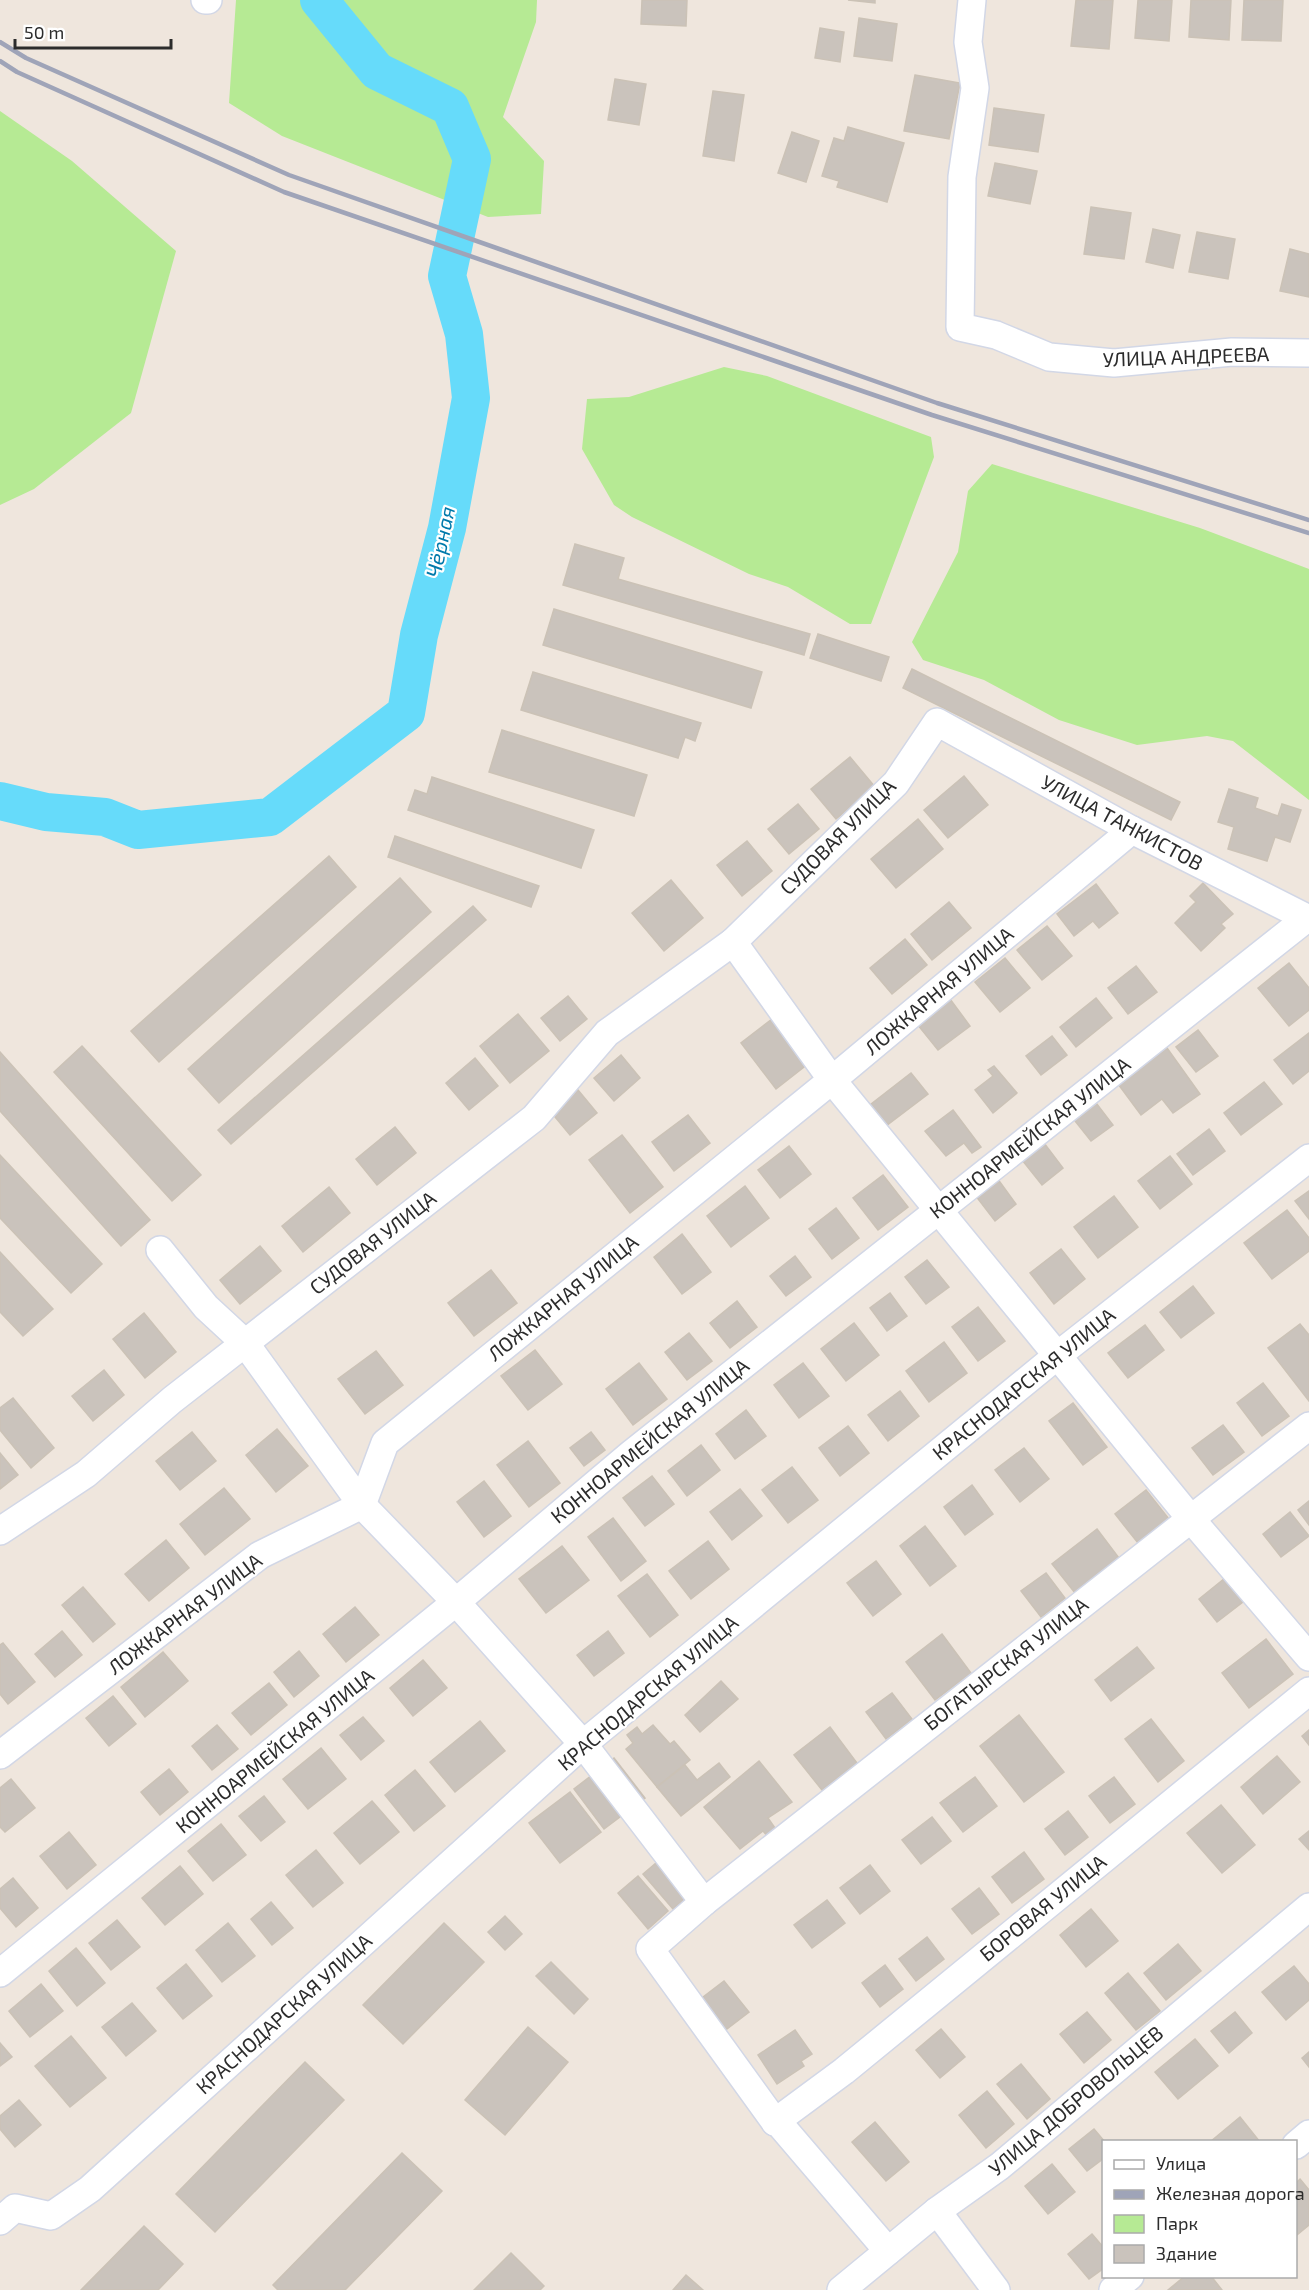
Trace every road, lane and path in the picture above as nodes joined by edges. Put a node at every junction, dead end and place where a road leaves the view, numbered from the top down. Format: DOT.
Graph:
graph roads {
  1 [pos="972,0"];
  2 [pos="1309,353"];
  3 [pos="937,722"];
  4 [pos="1132,830"];
  5 [pos="1308,919"];
  6 [pos="733,942"];
  7 [pos="832,1080"];
  8 [pos="1309,1158"];
  9 [pos="940,1209"];
  10 [pos="160,1250"];
  11 [pos="245,1343"];
  12 [pos="1058,1355"];
  13 [pos="1309,1426"];
  14 [pos="362,1505"];
  15 [pos="1191,1519"];
  16 [pos="0,1531"];
  17 [pos="456,1602"];
  18 [pos="1309,1657"];
  19 [pos="1309,1691"];
  20 [pos="583,1744"];
  21 [pos="0,1755"];
  22 [pos="704,1902"];
  23 [pos="1309,1907"];
  24 [pos="0,1973"];
  25 [pos="775,2122"];
  26 [pos="1309,2134"];
  27 [pos="1297,2144"];
  28 [pos="937,2211"];
  29 [pos="0,2221"];
  30 [pos="888,2251"];
  31 [pos="1129,2278"];
  32 [pos="840,2290"];
  33 [pos="996,2290"];
  34 [pos="1113,2290"];
  1 -- 2 [label="street, УЛИЦА АНДРЕЕВА"];
  3 -- 4 [label="street, УЛИЦА ТАНКИСТОВ"];
  3 -- 6 [label="street, СУДОВАЯ УЛИЦА"];
  4 -- 5 [label="street, УЛИЦА ТАНКИСТОВ"];
  4 -- 7 [label="street, ЛОЖКАРНАЯ УЛИЦА"];
  5 -- 9 [label="street, КОННОАРМЕЙСКАЯ УЛИЦА"];
  6 -- 7 [label="street"];
  6 -- 11 [label="street, СУДОВАЯ УЛИЦА"];
  7 -- 9 [label="street"];
  7 -- 14 [label="street, ЛОЖКАРНАЯ УЛИЦА"];
  8 -- 12 [label="street, КРАСНОДАРСКАЯ УЛИЦА"];
  9 -- 12 [label="street"];
  9 -- 17 [label="street, КОННОАРМЕЙСКАЯ УЛИЦА"];
  10 -- 11 [label="street"];
  11 -- 14 [label="street"];
  11 -- 16 [label="street, СУДОВАЯ УЛИЦА"];
  12 -- 15 [label="street"];
  12 -- 20 [label="street, КРАСНОДАРСКАЯ УЛИЦА"];
  13 -- 15 [label="street, БОГАТЫРСКАЯ УЛИЦА"];
  14 -- 17 [label="street"];
  14 -- 21 [label="street, ЛОЖКАРНАЯ УЛИЦА"];
  15 -- 18 [label="street"];
  15 -- 22 [label="street, БОГАТЫРСКАЯ УЛИЦА"];
  17 -- 20 [label="street"];
  17 -- 24 [label="street, КОННОАРМЕЙСКАЯ УЛИЦА"];
  19 -- 25 [label="street, БОРОВАЯ УЛИЦА"];
  20 -- 22 [label="street"];
  20 -- 29 [label="street, КРАСНОДАРСКАЯ УЛИЦА"];
  22 -- 25 [label="street, БОГАТЫРСКАЯ УЛИЦА"];
  23 -- 28 [label="street, УЛИЦА ДОБРОВОЛЬЦЕВ"];
  25 -- 30 [label="street"];
  26 -- 27 [label="street"];
  28 -- 30 [label="street, УЛИЦА ДОБРОВОЛЬЦЕВ"];
  28 -- 33 [label="street"];
  30 -- 32 [label="street, УЛИЦА ДОБРОВОЛЬЦЕВ"];
  31 -- 34 [label="street"];
}
